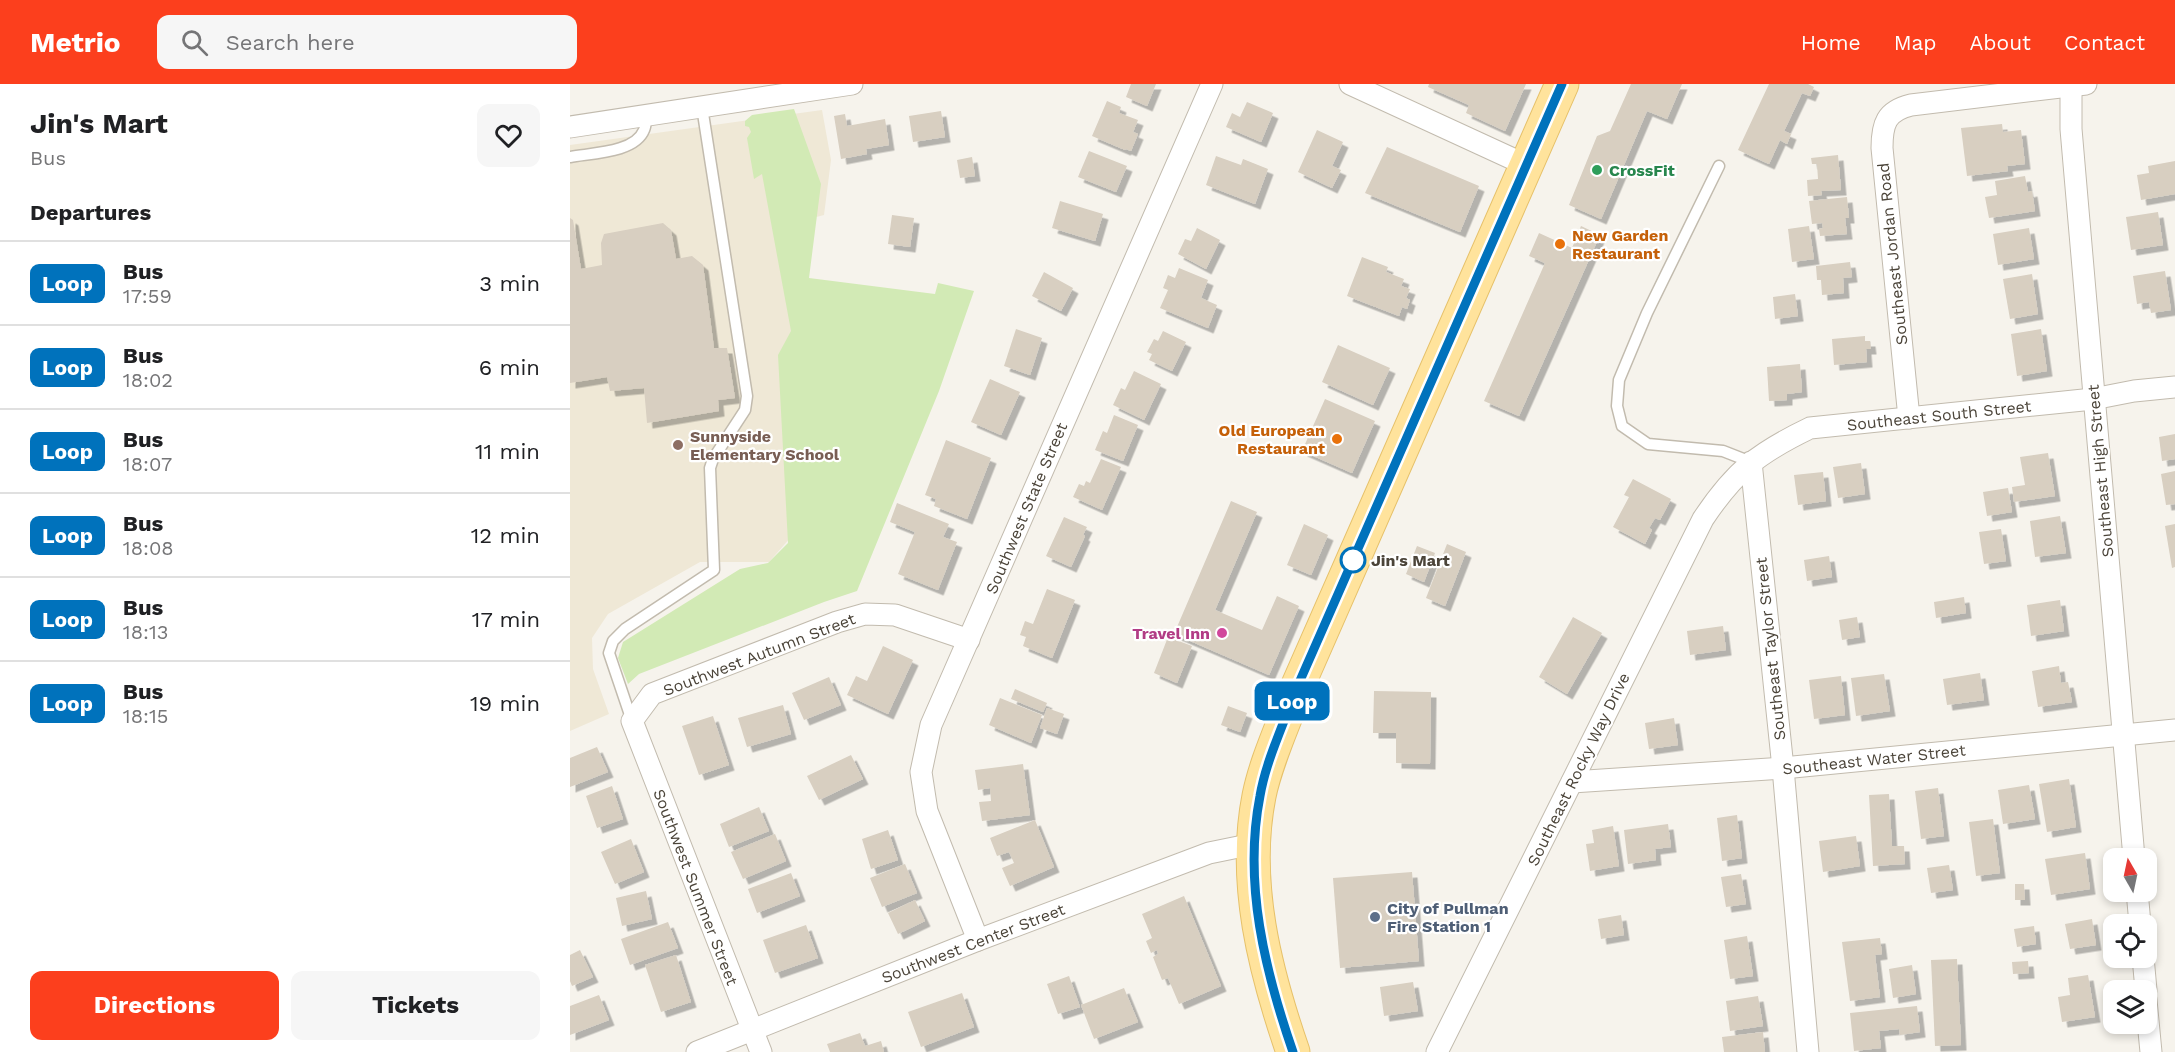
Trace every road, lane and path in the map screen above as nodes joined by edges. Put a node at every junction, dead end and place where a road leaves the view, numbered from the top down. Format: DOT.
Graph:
graph roads {
  1 [pos="852,84"];
  2 [pos="1212,84"];
  3 [pos="1350,84"];
  4 [pos="1562,84"];
  5 [pos="2076,85"];
  6 [pos="702,107"];
  7 [pos="647,115"];
  8 [pos="570,127"];
  9 [pos="570,157"];
  10 [pos="1526,165"];
  11 [pos="1719,166"];
  12 [pos="2175,387"];
  13 [pos="2093,399"];
  14 [pos="1909,418"];
  15 [pos="1751,462"];
  16 [pos="1723,489"];
  17 [pos="969,640"];
  18 [pos="632,722"];
  19 [pos="2175,730"];
  20 [pos="2123,735"];
  21 [pos="1783,768"];
  22 [pos="1572,782"];
  23 [pos="1253,844"];
  24 [pos="2133,848"];
  25 [pos="978,940"];
  26 [pos="753,1030"];
  27 [pos="2149,1034"];
  28 [pos="697,1052"];
  29 [pos="761,1052"];
  30 [pos="1293,1052"];
  31 [pos="1437,1052"];
  32 [pos="1808,1052"];
  33 [pos="2151,1052"];
  1 -- 6 [label="street"];
  2 -- 17 [label="street, Southwest State Street"];
  3 -- 10 [label="street"];
  4 -- 10 [label="main road"];
  5 -- 13 [label="street, Southeast High Street"];
  5 -- 14 [label="street, Southeast Jordan Road"];
  6 -- 7 [label="street"];
  6 -- 18 [label="lane"];
  7 -- 8 [label="street"];
  7 -- 9 [label="lane"];
  10 -- 23 [label="main road"];
  11 -- 15 [label="lane"];
  12 -- 13 [label="street, Southeast South Street"];
  13 -- 14 [label="street, Southeast South Street"];
  13 -- 20 [label="street, Southeast High Street"];
  14 -- 15 [label="street, Southeast South Street"];
  15 -- 16 [label="street, Southeast South Street"];
  15 -- 21 [label="street, Southeast Taylor Street"];
  16 -- 22 [label="street, Southeast Rocky Way Drive"];
  17 -- 18 [label="street, Southwest Autumn Street"];
  17 -- 25 [label="street, Southwest State Street"];
  18 -- 26 [label="street, Southwest Summer Street"];
  19 -- 20 [label="street, Southeast Water Street"];
  20 -- 21 [label="street, Southeast Water Street"];
  20 -- 24 [label="street, Southeast High Street"];
  21 -- 22 [label="street, Southeast Water Street"];
  21 -- 32 [label="street, Southeast Taylor Street"];
  22 -- 31 [label="street, Southeast Rocky Way Drive"];
  23 -- 25 [label="street, Southwest Center Street"];
  23 -- 30 [label="main road"];
  25 -- 26 [label="street, Southwest Center Street"];
  26 -- 28 [label="street, Southwest Center Street"];
  26 -- 29 [label="street, Southwest Summer Street"];
  27 -- 33 [label="street"];
}
